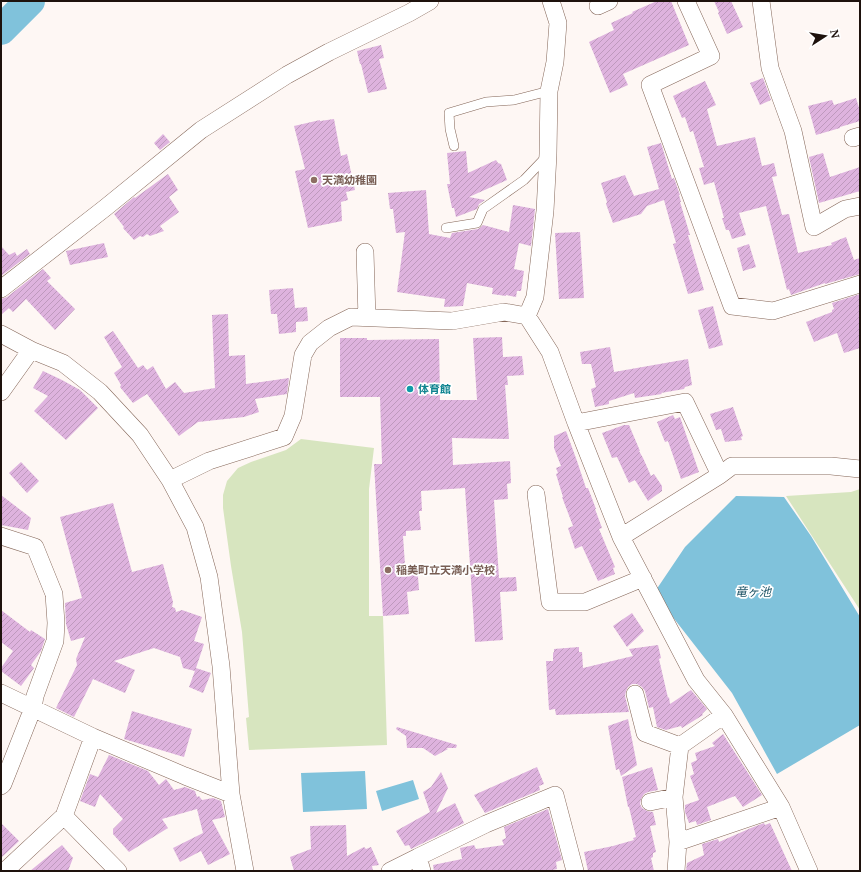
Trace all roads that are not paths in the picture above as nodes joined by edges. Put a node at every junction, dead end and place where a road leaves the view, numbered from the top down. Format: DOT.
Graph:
graph roads {
  1 [pos="430,1"];
  2 [pos="551,1"];
  3 [pos="686,1"];
  4 [pos="761,1"];
  5 [pos="549,91"];
  6 [pos="454,146"];
  7 [pos="548,154"];
  8 [pos="860,206"];
  9 [pos="446,228"];
  10 [pos="365,252"];
  11 [pos="860,284"];
  12 [pos="1,289"];
  13 [pos="527,316"];
  14 [pos="367,318"];
  15 [pos="1,334"];
  16 [pos="31,350"];
  17 [pos="1,392"];
  18 [pos="576,423"];
  19 [pos="860,469"];
  20 [pos="720,475"];
  21 [pos="170,480"];
  22 [pos="536,494"];
  23 [pos="1,536"];
  24 [pos="621,536"];
  25 [pos="643,578"];
  26 [pos="1,693"];
  27 [pos="635,694"];
  28 [pos="33,708"];
  29 [pos="724,715"];
  30 [pos="93,737"];
  31 [pos="680,746"];
  32 [pos="1,786"];
  33 [pos="231,794"];
  34 [pos="674,798"];
  35 [pos="650,802"];
  36 [pos="781,807"];
  37 [pos="64,816"];
  38 [pos="678,842"];
  39 [pos="420,864"];
  40 [pos="6,871"];
  41 [pos="118,871"];
  42 [pos="245,871"];
  43 [pos="390,871"];
  44 [pos="575,871"];
  45 [pos="676,871"];
  46 [pos="809,871"];
  1 -- 12 [label="street"];
  2 -- 5 [label="street"];
  3 -- 11 [label="street"];
  4 -- 8 [label="street"];
  5 -- 6 [label="lane"];
  5 -- 7 [label="street"];
  7 -- 9 [label="lane"];
  7 -- 13 [label="street"];
  10 -- 14 [label="street"];
  13 -- 14 [label="street"];
  13 -- 18 [label="street"];
  14 -- 21 [label="street"];
  15 -- 16 [label="street"];
  16 -- 17 [label="street"];
  16 -- 21 [label="street"];
  18 -- 20 [label="street"];
  18 -- 24 [label="street"];
  19 -- 20 [label="street"];
  20 -- 24 [label="street"];
  21 -- 33 [label="street"];
  22 -- 25 [label="street"];
  23 -- 28 [label="street"];
  24 -- 25 [label="street"];
  25 -- 29 [label="street"];
  26 -- 28 [label="street"];
  27 -- 31 [label="street"];
  28 -- 30 [label="street"];
  28 -- 32 [label="street"];
  29 -- 31 [label="street"];
  29 -- 36 [label="street"];
  30 -- 33 [label="street"];
  30 -- 37 [label="street"];
  31 -- 34 [label="street"];
  33 -- 42 [label="street"];
  34 -- 35 [label="street"];
  34 -- 38 [label="street"];
  36 -- 38 [label="street"];
  36 -- 46 [label="street"];
  37 -- 40 [label="street"];
  37 -- 41 [label="street"];
  38 -- 45 [label="street"];
  39 -- 43 [label="street"];
  39 -- 44 [label="street"];
}
